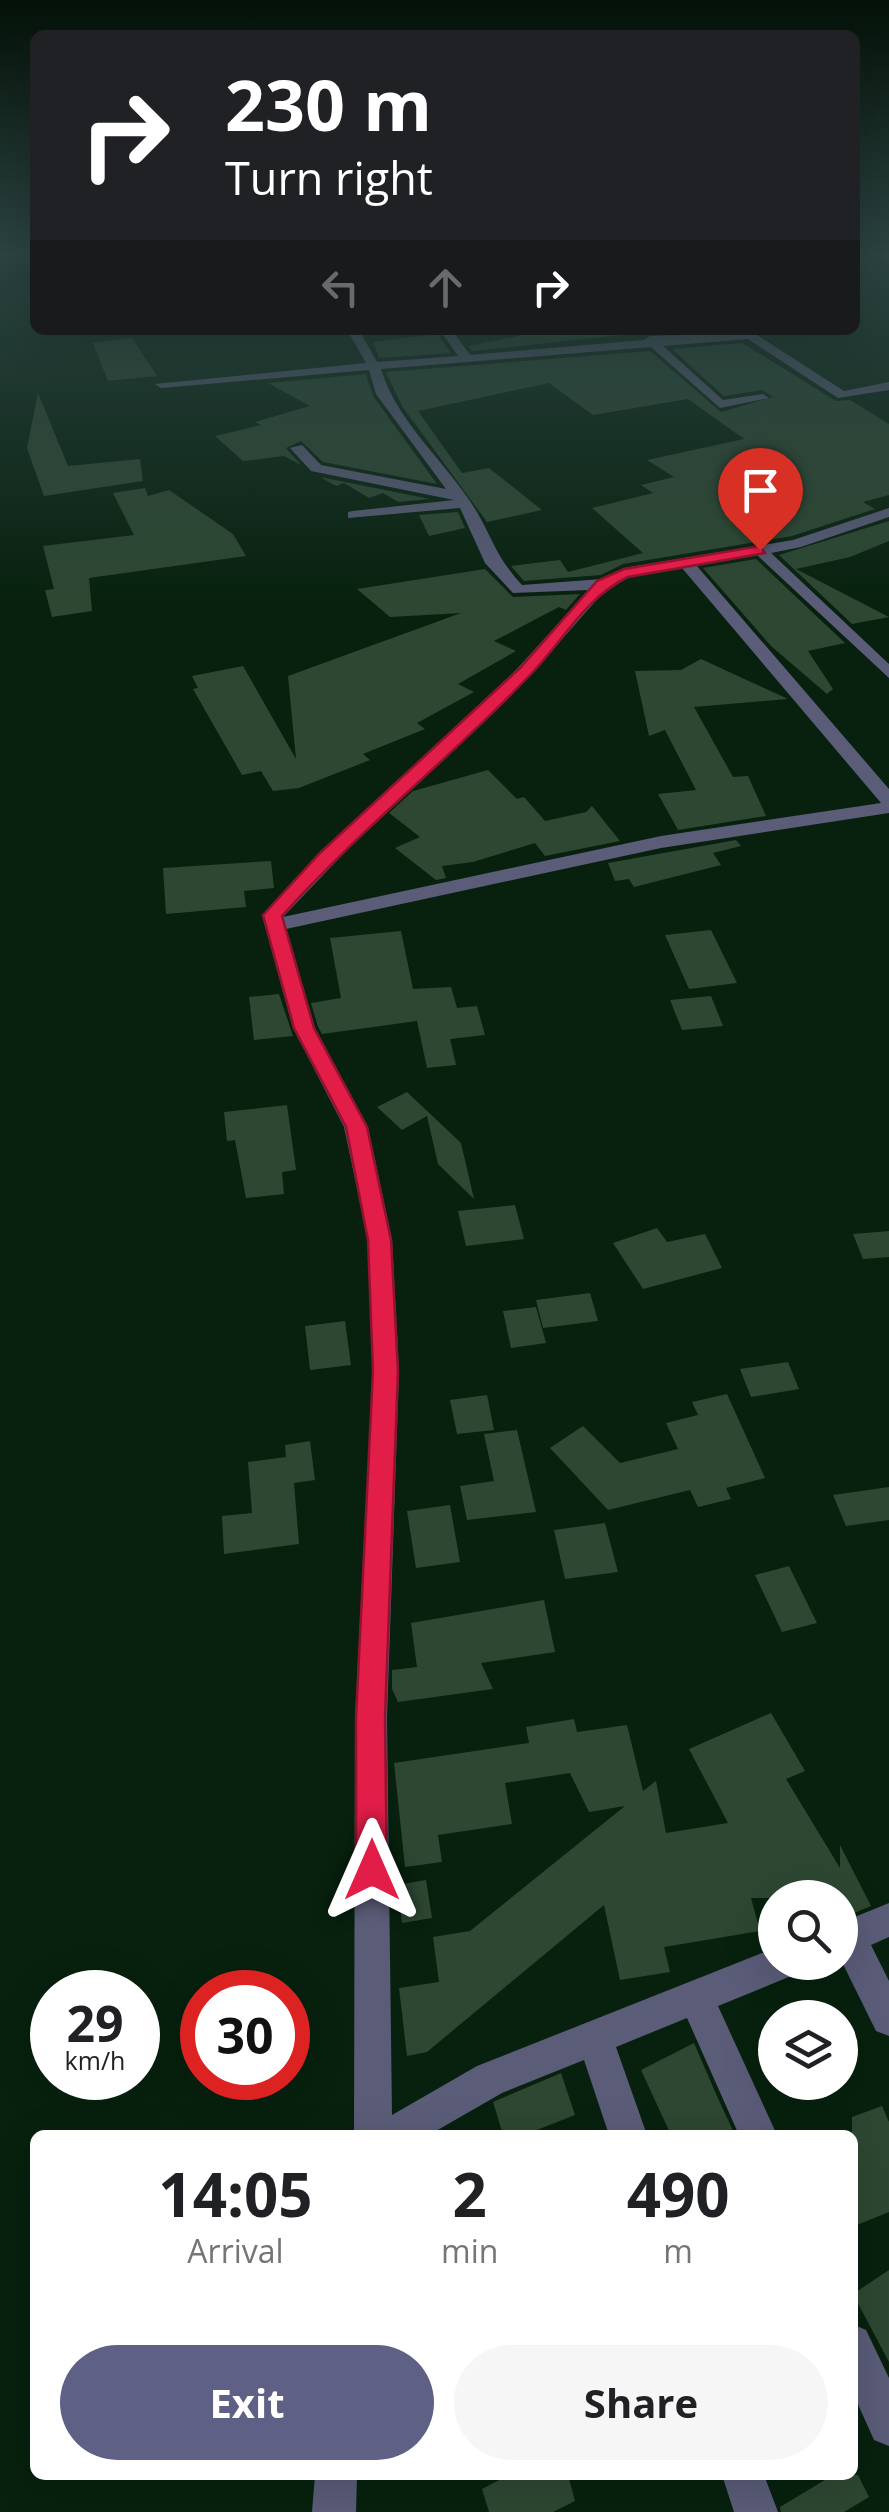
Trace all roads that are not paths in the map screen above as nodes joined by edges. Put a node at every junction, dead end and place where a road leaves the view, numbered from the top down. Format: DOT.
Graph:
graph roads {
  1 [pos="312,371"];
  2 [pos="375,371"];
  3 [pos="684,371"];
  4 [pos="806,371"];
  5 [pos="161,384"];
  6 [pos="889,386"];
  7 [pos="763,398"];
  8 [pos="298,448"];
  9 [pos="459,499"];
  10 [pos="889,512"];
  11 [pos="352,515"];
  12 [pos="760,550"];
  13 [pos="686,563"];
  14 [pos="602,584"];
  15 [pos="889,673"];
  16 [pos="889,803"];
  17 [pos="275,924"];
  18 [pos="889,1920"];
  19 [pos="858,1933"];
  20 [pos="858,1964"];
  21 [pos="758,1972"];
  22 [pos="696,1997"];
  23 [pos="889,2018"];
  24 [pos="595,2038"];
  25 [pos="373,2130"];
  26 [pos="402,2130"];
  27 [pos="626,2130"];
  28 [pos="756,2130"];
  29 [pos="858,2357"];
  30 [pos="889,2425"];
  31 [pos="745,2480"];
  32 [pos="756,2512"];
  1 -- 5 [label="street"];
  2 -- 9 [label="street"];
  3 -- 7 [label="street"];
  4 -- 6 [label="street"];
  8 -- 9 [label="street"];
  9 -- 11 [label="street"];
  9 -- 14 [label="street"];
  10 -- 12 [label="street"];
  12 -- 13 [label="street"];
  12 -- 15 [label="street"];
  13 -- 14 [label="street"];
  13 -- 16 [label="street"];
  14 -- 17 [label="street"];
  16 -- 17 [label="street"];
  17 -- 25 [label="street"];
  18 -- 19 [label="street"];
  20 -- 23 [label="street"];
  21 -- 22 [label="street"];
  22 -- 24 [label="street"];
  22 -- 28 [label="street"];
  24 -- 26 [label="street"];
  24 -- 27 [label="street"];
  29 -- 30 [label="street"];
  31 -- 32 [label="street"];
}
